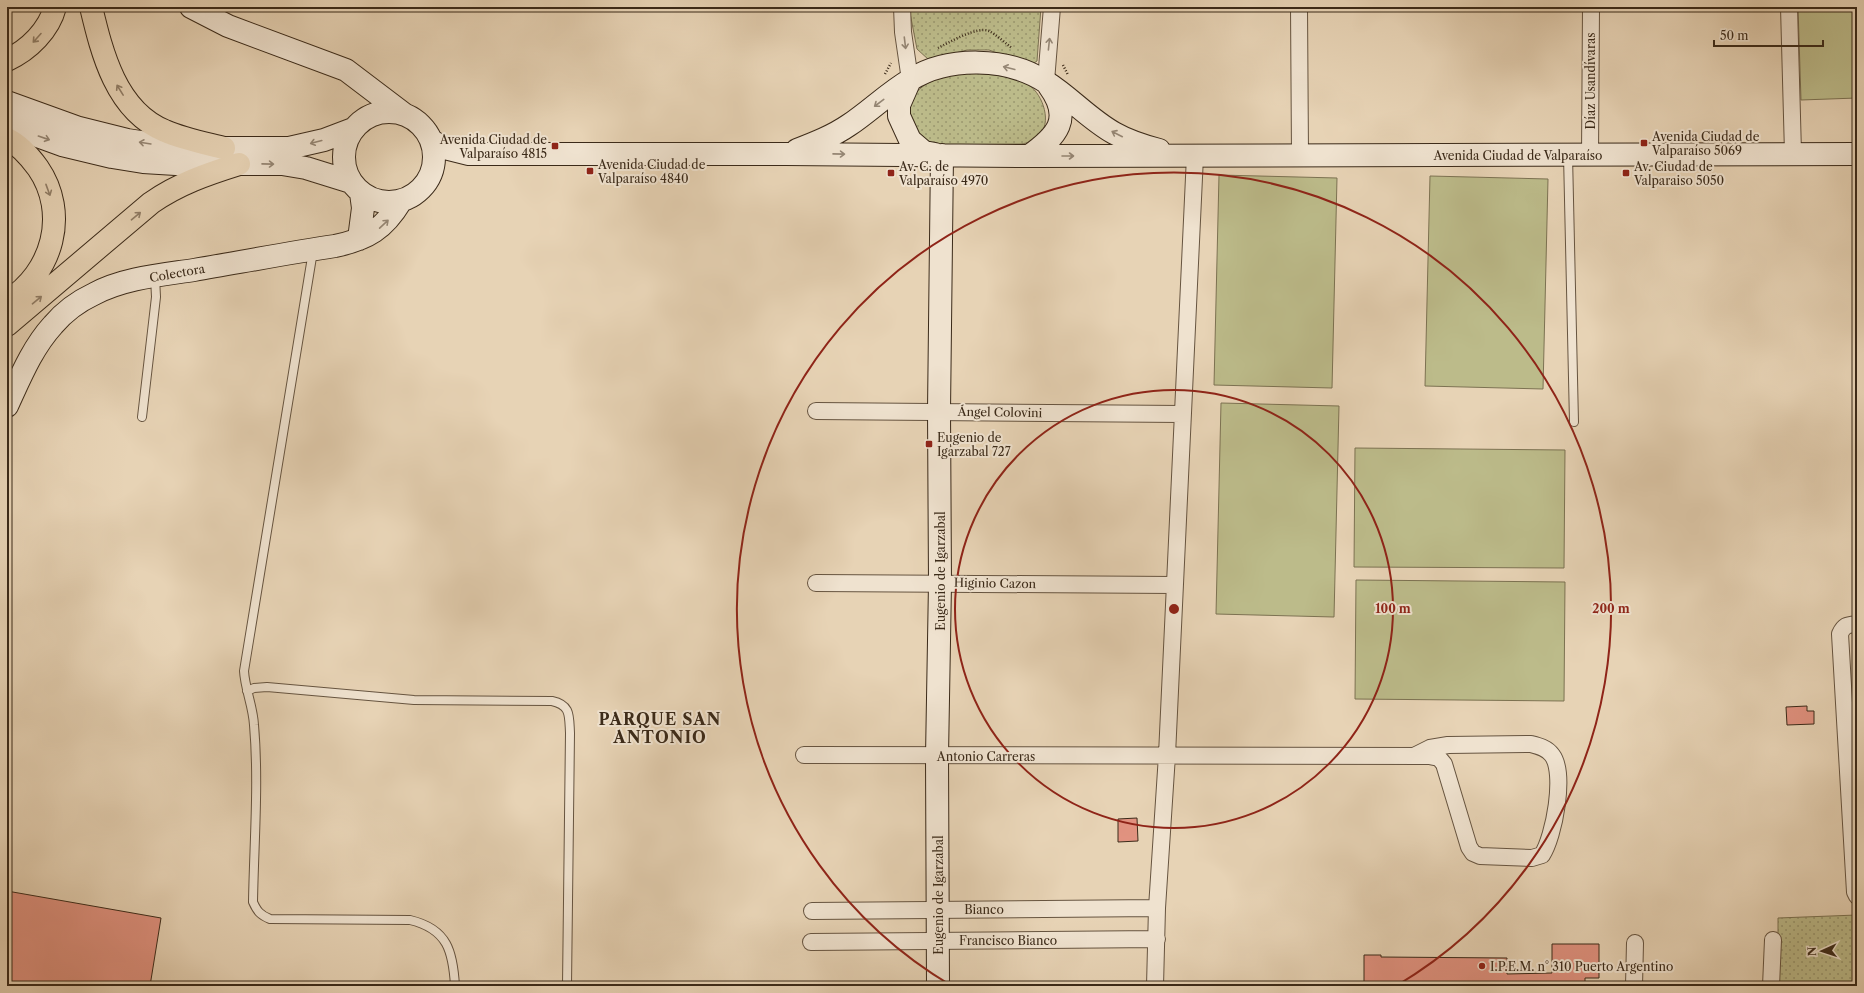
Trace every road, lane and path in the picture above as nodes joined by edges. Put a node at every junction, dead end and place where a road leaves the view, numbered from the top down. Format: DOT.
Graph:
graph roads {
  1 [pos="56,7"];
  2 [pos="91,7"];
  3 [pos="192,7"];
  4 [pos="902,7"];
  5 [pos="1052,7"];
  6 [pos="1299,7"];
  7 [pos="1591,7"];
  8 [pos="1789,7"];
  9 [pos="935,49"];
  10 [pos="1018,52"];
  11 [pos="906,58"];
  12 [pos="7,60"];
  13 [pos="1062,60"];
  14 [pos="1068,76"];
  15 [pos="881,78"];
  16 [pos="910,80"];
  17 [pos="1046,81"];
  18 [pos="367,88"];
  19 [pos="7,102"];
  20 [pos="404,114"];
  21 [pos="7,124"];
  22 [pos="358,125"];
  23 [pos="7,139"];
  24 [pos="431,140"];
  25 [pos="224,148"];
  26 [pos="1793,153"];
  27 [pos="469,154"];
  28 [pos="786,154"];
  29 [pos="1857,154"];
  30 [pos="942,155"];
  31 [pos="1300,155"];
  32 [pos="1568,155"];
  33 [pos="1590,155"];
  34 [pos="1029,156"];
  35 [pos="1187,156"];
  36 [pos="239,164"];
  37 [pos="431,172"];
  38 [pos="356,187"];
  39 [pos="402,201"];
  40 [pos="359,238"];
  41 [pos="313,250"];
  42 [pos="155,276"];
  43 [pos="7,301"];
  44 [pos="7,325"];
  45 [pos="7,406"];
  46 [pos="816,411"];
  47 [pos="939,411"];
  48 [pos="1183,414"];
  49 [pos="142,416"];
  50 [pos="1574,422"];
  51 [pos="816,583"];
  52 [pos="940,583"];
  53 [pos="1175,585"];
  54 [pos="1852,624"];
  55 [pos="247,691"];
  56 [pos="804,755"];
  57 [pos="1167,755"];
  58 [pos="938,756"];
  59 [pos="1414,756"];
  60 [pos="1852,765"];
  61 [pos="1857,896"];
  62 [pos="1157,908"];
  63 [pos="812,910"];
  64 [pos="938,910"];
  65 [pos="1157,939"];
  66 [pos="938,940"];
  67 [pos="1773,940"];
  68 [pos="811,942"];
  69 [pos="1635,943"];
  70 [pos="455,986"];
  71 [pos="567,986"];
  72 [pos="938,986"];
  73 [pos="1155,986"];
  74 [pos="1634,986"];
  75 [pos="1772,986"];
  1 -- 12 [label="highway, one-way"];
  25 -- 2 [label="highway, one-way"];
  3 -- 18 [label="main road"];
  4 -- 11 [label="street, one-way"];
  17 -- 5 [label="street, one-way"];
  6 -- 31 [label="street"];
  7 -- 33 [label="street, Díaz Usandívaras"];
  8 -- 26 [label="street"];
  9 -- 10 [label="path"];
  11 -- 15 [label="path"];
  11 -- 16 [label="street"];
  13 -- 14 [label="path"];
  17 -- 16 [label="main road, Avenida Ciudad de Valparaíso, one-way"];
  16 -- 28 [label="main road, Avenida Ciudad de Valparaíso, one-way"];
  16 -- 30 [label="main road"];
  17 -- 34 [label="main road"];
  35 -- 17 [label="main road, Avenida Ciudad de Valparaíso, one-way"];
  18 -- 20 [label="main road"];
  18 -- 22 [label="main road"];
  25 -- 19 [label="main road, one-way"];
  20 -- 22 [label="main road"];
  20 -- 24 [label="main road"];
  21 -- 36 [label="main road, one-way"];
  22 -- 25 [label="main road, one-way"];
  22 -- 38 [label="main road"];
  23 -- 43 [label="highway, one-way"];
  24 -- 27 [label="main road, Avenida Ciudad de Valparaíso"];
  24 -- 37 [label="main road"];
  26 -- 29 [label="main road, Avenida Ciudad de Valparaíso"];
  26 -- 33 [label="main road, Avenida Ciudad de Valparaíso"];
  27 -- 28 [label="main road, Avenida Ciudad de Valparaíso"];
  27 -- 37 [label="main road, Avenida Ciudad de Valparaíso"];
  28 -- 30 [label="main road, Avenida Ciudad de Valparaíso, one-way"];
  30 -- 34 [label="main road, Avenida Ciudad de Valparaíso"];
  30 -- 47 [label="main road, Eugenio de Igarzabal"];
  31 -- 32 [label="main road, Avenida Ciudad de Valparaíso"];
  31 -- 35 [label="main road, Avenida Ciudad de Valparaíso"];
  32 -- 33 [label="main road, Avenida Ciudad de Valparaíso"];
  32 -- 50 [label="lane"];
  34 -- 35 [label="main road, Avenida Ciudad de Valparaíso, one-way"];
  35 -- 48 [label="street"];
  36 -- 38 [label="main road, one-way"];
  44 -- 36 [label="highway, one-way"];
  37 -- 39 [label="main road"];
  38 -- 39 [label="main road"];
  38 -- 40 [label="main road"];
  40 -- 39 [label="main road, Colectora, one-way"];
  40 -- 41 [label="main road, Colectora"];
  41 -- 42 [label="main road, Colectora"];
  41 -- 55 [label="lane"];
  42 -- 45 [label="main road, Colectora"];
  42 -- 49 [label="lane"];
  46 -- 47 [label="street, Ángel Colovini"];
  47 -- 48 [label="street, Ángel Colovini"];
  47 -- 52 [label="main road, Eugenio de Igarzabal"];
  48 -- 53 [label="street"];
  51 -- 52 [label="street, Higinio Cazon"];
  52 -- 53 [label="street, Higinio Cazon"];
  52 -- 58 [label="main road, Eugenio de Igarzabal"];
  53 -- 57 [label="street"];
  54 -- 60 [label="street"];
  55 -- 70 [label="lane"];
  55 -- 71 [label="lane"];
  56 -- 58 [label="street, Antonio Carreras"];
  57 -- 58 [label="street, Antonio Carreras"];
  57 -- 59 [label="street, Antonio Carreras"];
  57 -- 62 [label="street"];
  58 -- 64 [label="main road, Eugenio de Igarzabal"];
  59 -- 59 [label="street, Antonio Carreras"];
  60 -- 61 [label="street"];
  62 -- 64 [label="street, Bianco"];
  62 -- 65 [label="street"];
  63 -- 64 [label="street, Bianco"];
  64 -- 66 [label="main road, Eugenio de Igarzabal"];
  65 -- 66 [label="street, Francisco Bianco"];
  65 -- 73 [label="street"];
  66 -- 68 [label="street, Francisco Bianco"];
  66 -- 72 [label="main road, Eugenio de Igarzabal"];
  67 -- 75 [label="street"];
  69 -- 74 [label="street"];
}
